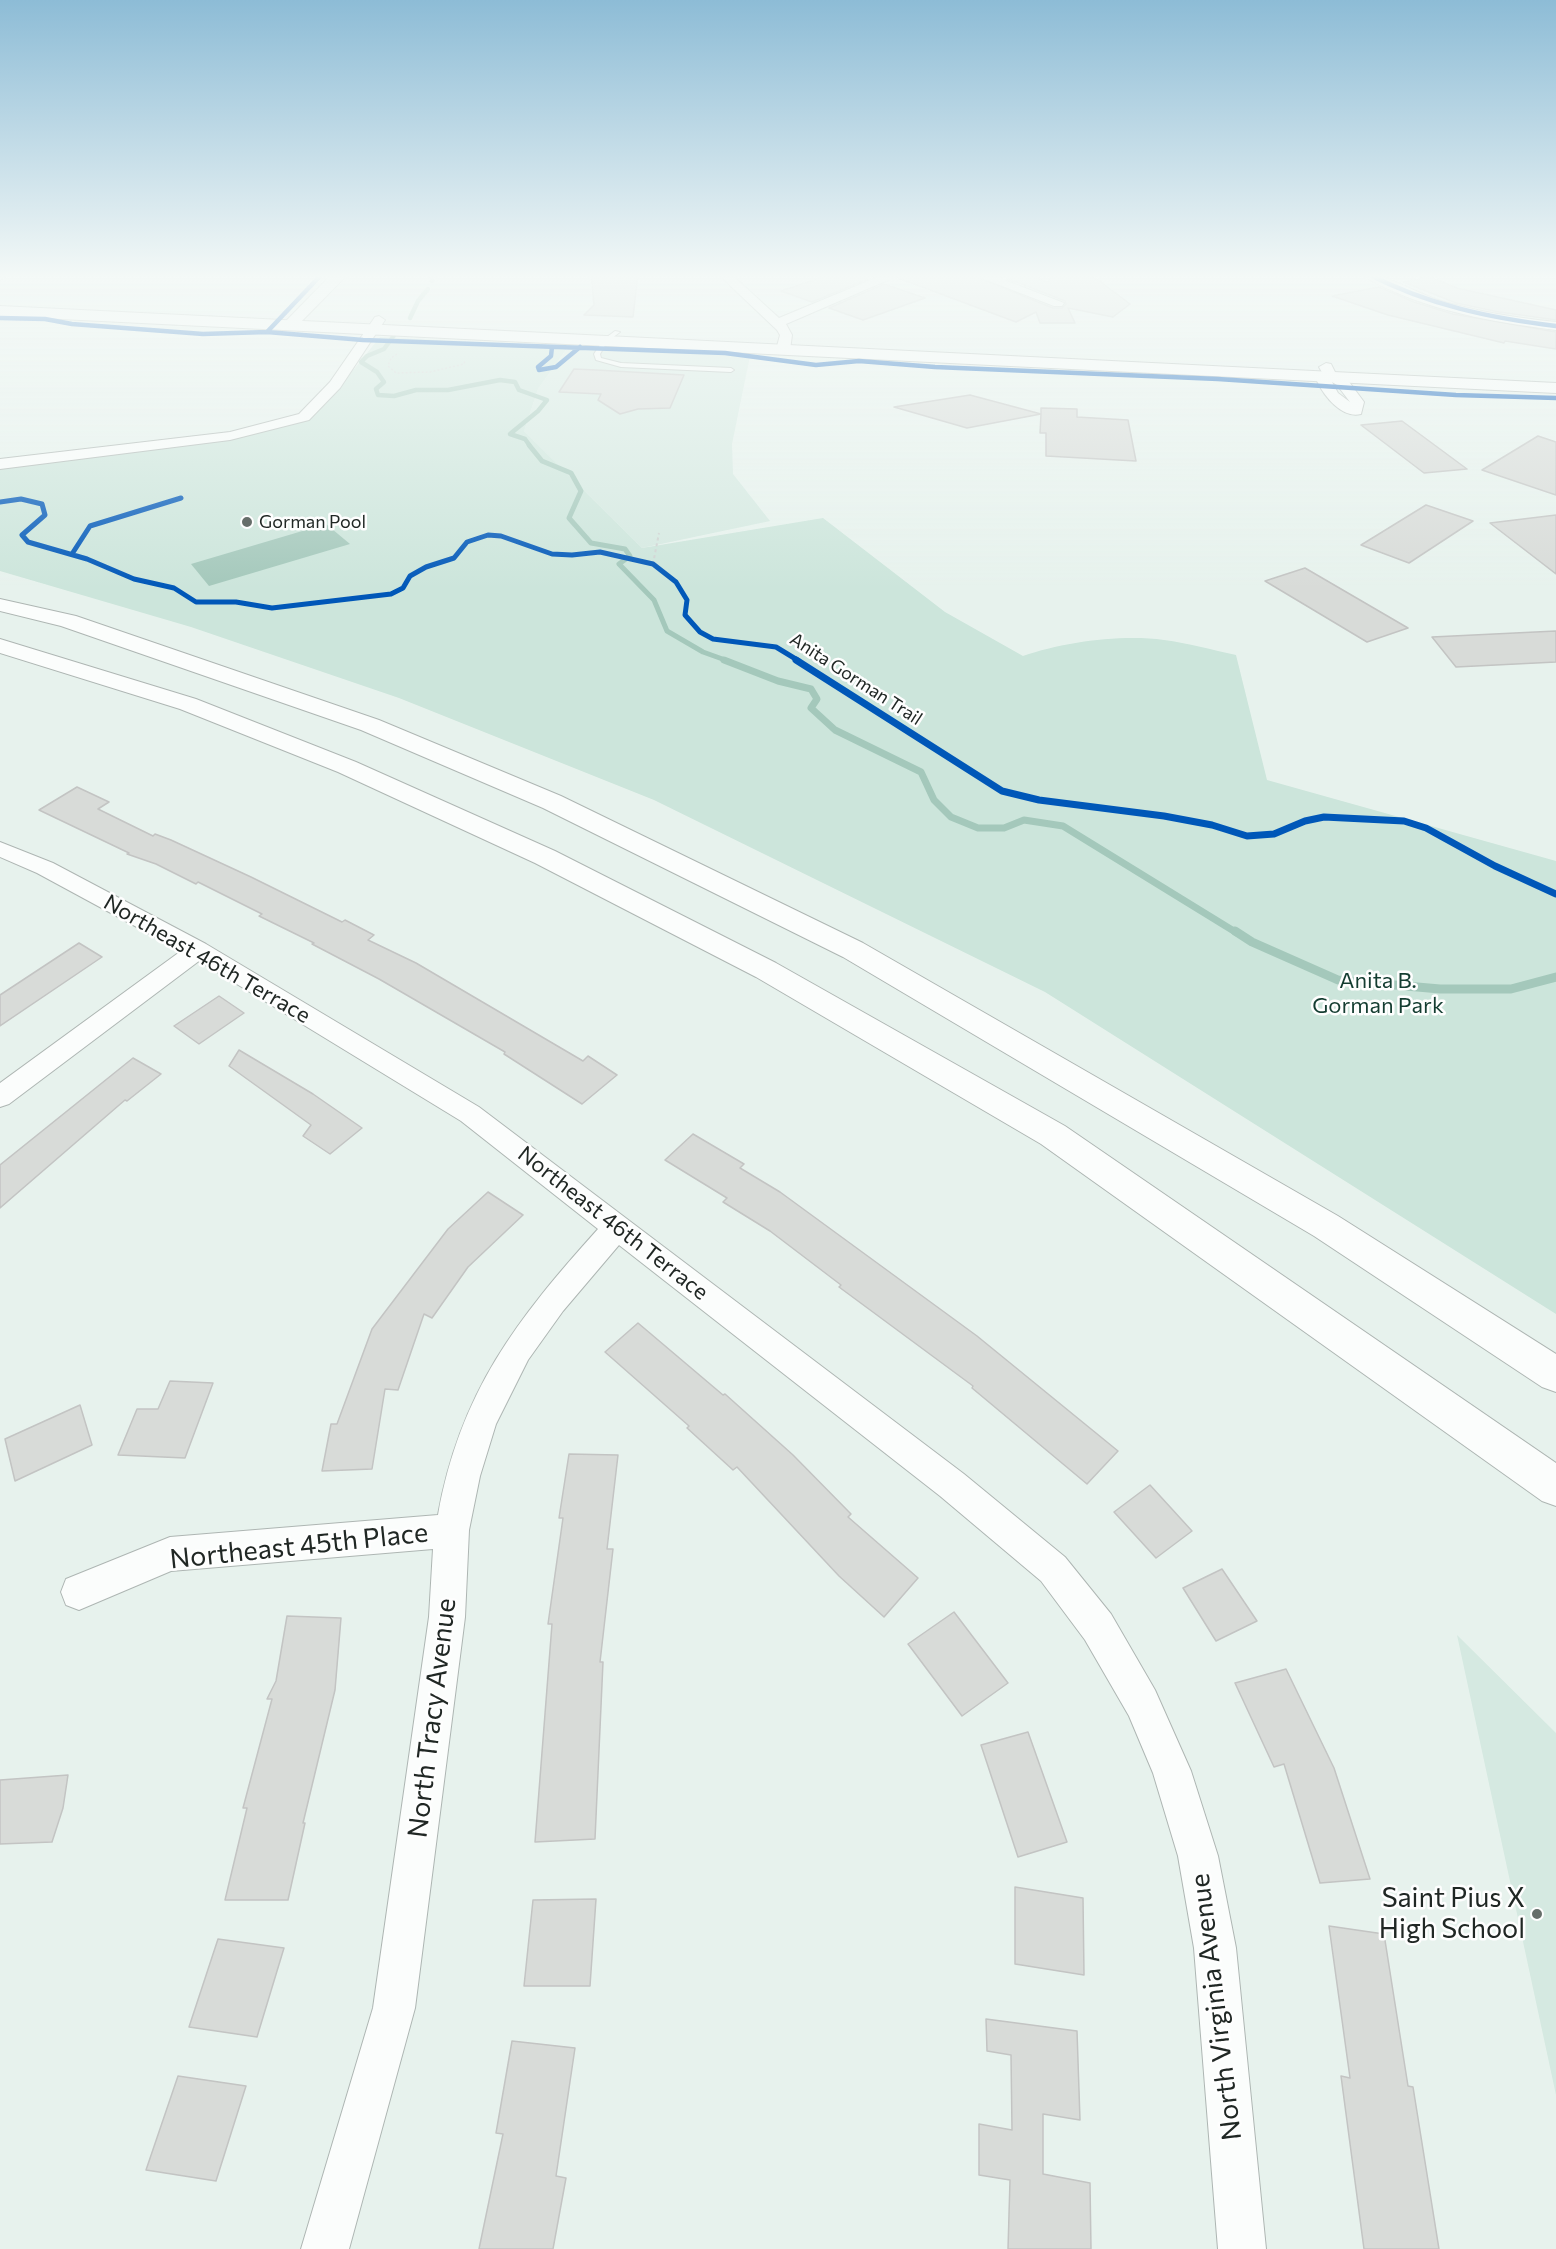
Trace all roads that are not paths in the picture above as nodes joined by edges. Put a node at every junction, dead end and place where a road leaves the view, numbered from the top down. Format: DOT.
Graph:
graph roads {
  1 [pos="340,379"];
  2 [pos="1427,379"];
  3 [pos="1556,388"];
  4 [pos="0,464"];
  5 [pos="0,605"];
  6 [pos="0,645"];
  7 [pos="0,849"];
  8 [pos="198,950"];
  9 [pos="0,1097"];
  10 [pos="618,1226"];
  11 [pos="1556,1375"];
  12 [pos="1457,1418"];
  13 [pos="1556,1487"];
  14 [pos="1556,1508"];
  15 [pos="452,1531"];
  16 [pos="79,1592"];
  17 [pos="1142,1703"];
  18 [pos="325,2249"];
  19 [pos="1242,2249"];
  1 -- 4 [label="street"];
  2 -- 3 [label="main road"];
  5 -- 11 [label="main road"];
  6 -- 12 [label="main road"];
  7 -- 8 [label="street, Northeast 46th Terrace"];
  8 -- 9 [label="street"];
  8 -- 10 [label="street, Northeast 46th Terrace"];
  10 -- 15 [label="street, North Tracy Avenue"];
  10 -- 17 [label="street, Northeast 46th Terrace"];
  12 -- 13 [label="main road"];
  12 -- 14 [label="main road"];
  15 -- 16 [label="street, Northeast 45th Place"];
  15 -- 18 [label="street, North Tracy Avenue"];
  17 -- 19 [label="street, North Virginia Avenue"];
}
